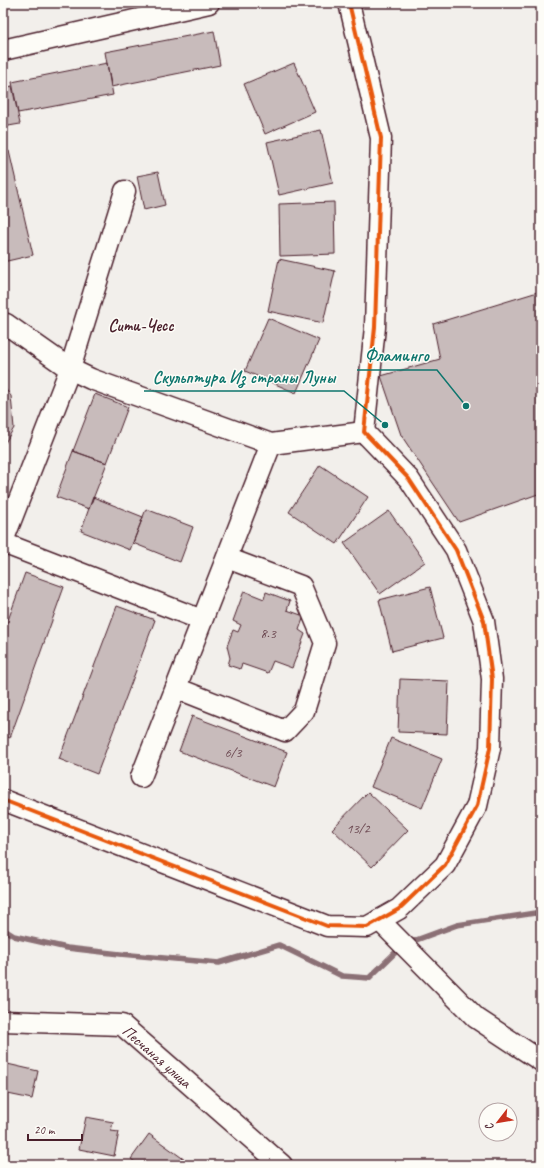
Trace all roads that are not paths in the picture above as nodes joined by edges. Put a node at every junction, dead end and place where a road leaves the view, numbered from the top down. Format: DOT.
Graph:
graph roads {
  1 [pos="209,3"];
  2 [pos="348,3"];
  3 [pos="3,50"];
  4 [pos="125,191"];
  5 [pos="3,323"];
  6 [pos="70,369"];
  7 [pos="364,432"];
  8 [pos="270,444"];
  9 [pos="3,542"];
  10 [pos="227,558"];
  11 [pos="202,620"];
  12 [pos="176,688"];
  13 [pos="141,777"];
  14 [pos="3,800"];
  15 [pos="379,920"];
  16 [pos="3,1021"];
  17 [pos="541,1061"];
  18 [pos="282,1165"];
  1 -- 3 [label="street"];
  2 -- 7 [label="street"];
  4 -- 6 [label="street"];
  5 -- 6 [label="street"];
  6 -- 8 [label="street"];
  6 -- 9 [label="street"];
  7 -- 8 [label="street"];
  7 -- 15 [label="street"];
  8 -- 10 [label="street"];
  9 -- 11 [label="street"];
  10 -- 11 [label="street"];
  10 -- 12 [label="street"];
  11 -- 12 [label="street"];
  12 -- 13 [label="street"];
  14 -- 15 [label="street"];
  15 -- 17 [label="street"];
  16 -- 18 [label="street, Песчаная улица"];
}
